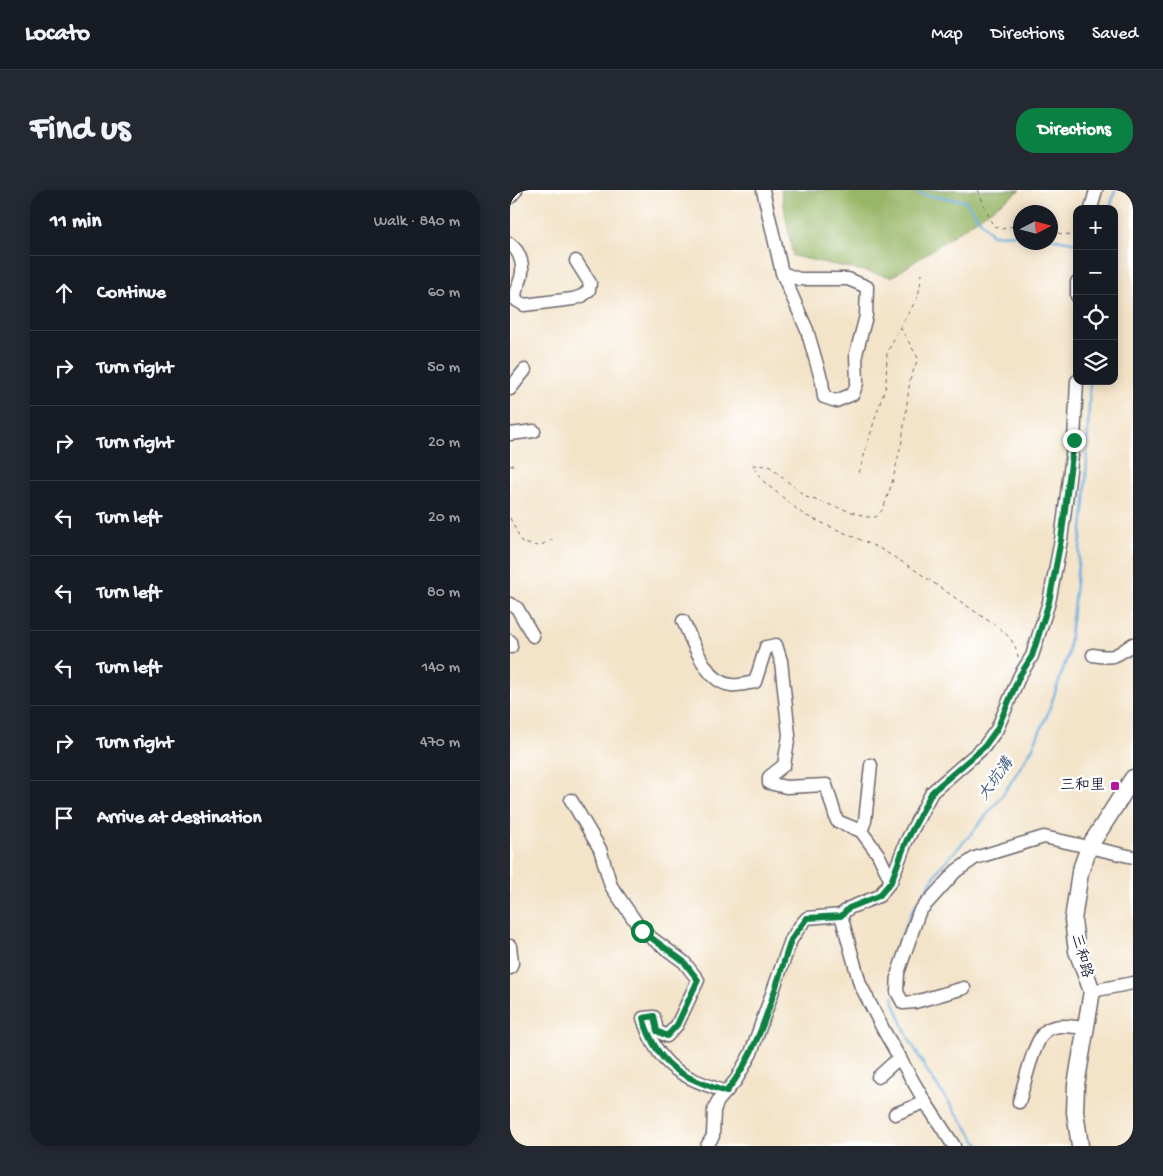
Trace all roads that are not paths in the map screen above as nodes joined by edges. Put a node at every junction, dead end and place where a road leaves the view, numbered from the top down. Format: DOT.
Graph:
graph roads {
  1 [pos="516,190"];
  2 [pos="524,190"];
  3 [pos="529,190"];
  4 [pos="763,190"];
  5 [pos="1096,190"];
  6 [pos="510,197"];
  7 [pos="1092,205"];
  8 [pos="510,244"];
  9 [pos="576,261"];
  10 [pos="782,273"];
  11 [pos="525,370"];
  12 [pos="1077,385"];
  13 [pos="510,389"];
  14 [pos="534,431"];
  15 [pos="510,434"];
  16 [pos="510,604"];
  17 [pos="683,621"];
  18 [pos="533,636"];
  19 [pos="1133,644"];
  20 [pos="1093,655"];
  21 [pos="871,766"];
  22 [pos="1133,778"];
  23 [pos="1128,796"];
  24 [pos="571,800"];
  25 [pos="861,831"];
  26 [pos="1089,847"];
  27 [pos="1133,857"];
  28 [pos="891,882"];
  29 [pos="841,916"];
  30 [pos="510,946"];
  31 [pos="510,968"];
  32 [pos="1133,983"];
  33 [pos="964,988"];
  34 [pos="1092,991"];
  35 [pos="1085,1028"];
  36 [pos="900,1058"];
  37 [pos="878,1077"];
  38 [pos="726,1092"];
  39 [pos="925,1102"];
  40 [pos="1020,1102"];
  41 [pos="895,1114"];
  42 [pos="707,1146"];
  43 [pos="954,1146"];
  44 [pos="1080,1146"];
  1 -- 6 [label="street"];
  2 -- 3 [label="street"];
  4 -- 10 [label="street"];
  5 -- 7 [label="street"];
  8 -- 9 [label="street"];
  10 -- 10 [label="street"];
  11 -- 13 [label="street"];
  12 -- 28 [label="street"];
  14 -- 15 [label="street"];
  16 -- 18 [label="street"];
  17 -- 25 [label="street"];
  19 -- 20 [label="street"];
  21 -- 25 [label="street"];
  22 -- 23 [label="main road, 三和路"];
  23 -- 26 [label="main road, 三和路"];
  24 -- 38 [label="street"];
  25 -- 28 [label="street"];
  26 -- 27 [label="street"];
  26 -- 33 [label="street"];
  26 -- 34 [label="main road, 三和路"];
  28 -- 29 [label="street"];
  29 -- 36 [label="street"];
  29 -- 38 [label="street"];
  30 -- 31 [label="street"];
  32 -- 34 [label="street"];
  34 -- 35 [label="main road, 三和路"];
  35 -- 40 [label="street"];
  35 -- 44 [label="main road, 三和路"];
  36 -- 37 [label="street"];
  36 -- 39 [label="street"];
  38 -- 42 [label="street"];
  39 -- 41 [label="street"];
  39 -- 43 [label="street"];
}
